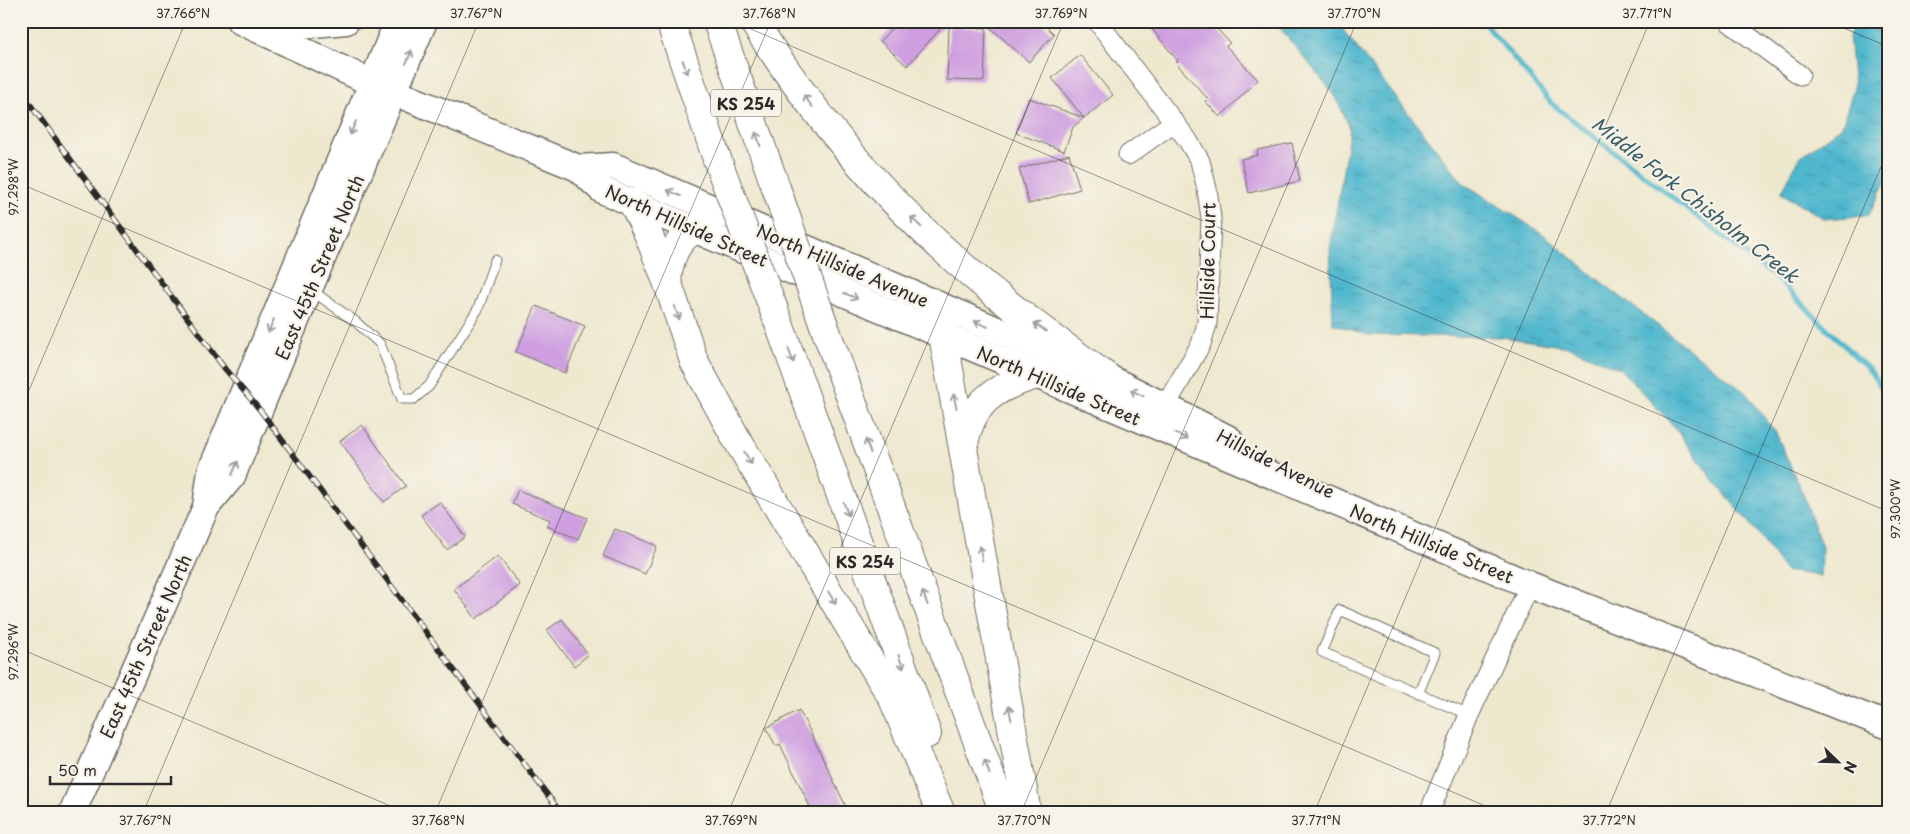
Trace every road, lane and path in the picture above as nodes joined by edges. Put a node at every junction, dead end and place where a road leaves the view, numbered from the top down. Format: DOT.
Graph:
graph roads {
  1 [pos="346,21"];
  2 [pos="398,21"];
  3 [pos="424,21"];
  4 [pos="670,21"];
  5 [pos="718,21"];
  6 [pos="754,21"];
  7 [pos="1097,21"];
  8 [pos="1728,21"];
  9 [pos="249,25"];
  10 [pos="1800,75"];
  11 [pos="383,88"];
  12 [pos="1174,122"];
  13 [pos="1128,155"];
  14 [pos="578,168"];
  15 [pos="633,203"];
  16 [pos="719,212"];
  17 [pos="694,228"];
  18 [pos="495,260"];
  19 [pos="667,281"];
  20 [pos="309,289"];
  21 [pos="932,302"];
  22 [pos="942,335"];
  23 [pos="1037,375"];
  24 [pos="1106,377"];
  25 [pos="1159,416"];
  26 [pos="964,449"];
  27 [pos="206,507"];
  28 [pos="1446,549"];
  29 [pos="1530,585"];
  30 [pos="1418,694"];
  31 [pos="1468,715"];
  32 [pos="1889,726"];
  33 [pos="72,813"];
  34 [pos="941,813"];
  35 [pos="955,813"];
  36 [pos="1004,813"];
  37 [pos="1027,813"];
  38 [pos="1429,813"];
  1 -- 9 [label="main road"];
  2 -- 11 [label="main road, East 45th Street North"];
  11 -- 3 [label="main road, East 45th Street North, one-way"];
  4 -- 35 [label="highway, KS 254, one-way, bridge"];
  36 -- 5 [label="highway, KS 254, one-way, bridge"];
  24 -- 6 [label="highway, one-way"];
  7 -- 12 [label="street, Hillside Court"];
  8 -- 10 [label="street"];
  9 -- 11 [label="main road, North Hillside Street"];
  11 -- 14 [label="main road, North Hillside Street"];
  11 -- 20 [label="main road, East 45th Street North"];
  11 -- 27 [label="main road, East 45th Street North, one-way"];
  12 -- 13 [label="street"];
  12 -- 25 [label="street, Hillside Court"];
  14 -- 15 [label="main road, North Hillside Street"];
  16 -- 14 [label="main road, North Hillside Avenue, one-way"];
  15 -- 17 [label="main road, North Hillside Street"];
  15 -- 19 [label="highway"];
  16 -- 17 [label="highway"];
  16 -- 21 [label="main road, North Hillside Avenue"];
  17 -- 19 [label="highway"];
  17 -- 22 [label="main road, North Hillside Street, one-way"];
  18 -- 20 [label="lane"];
  19 -- 34 [label="highway, one-way"];
  27 -- 20 [label="main road, East 45th Street North, one-way"];
  21 -- 22 [label="highway"];
  24 -- 21 [label="main road, North Hillside Avenue, one-way"];
  22 -- 23 [label="main road, North Hillside Street"];
  26 -- 22 [label="highway, one-way"];
  23 -- 25 [label="main road, North Hillside Street"];
  23 -- 26 [label="highway"];
  25 -- 24 [label="main road, Hillside Avenue, one-way"];
  25 -- 28 [label="main road, Hillside Avenue"];
  37 -- 26 [label="highway, one-way"];
  27 -- 33 [label="main road, East 45th Street North"];
  28 -- 29 [label="main road, North Hillside Street"];
  29 -- 31 [label="street"];
  29 -- 32 [label="main road, North Hillside Street"];
  30 -- 30 [label="lane"];
  30 -- 31 [label="lane"];
  31 -- 38 [label="street"];
}
